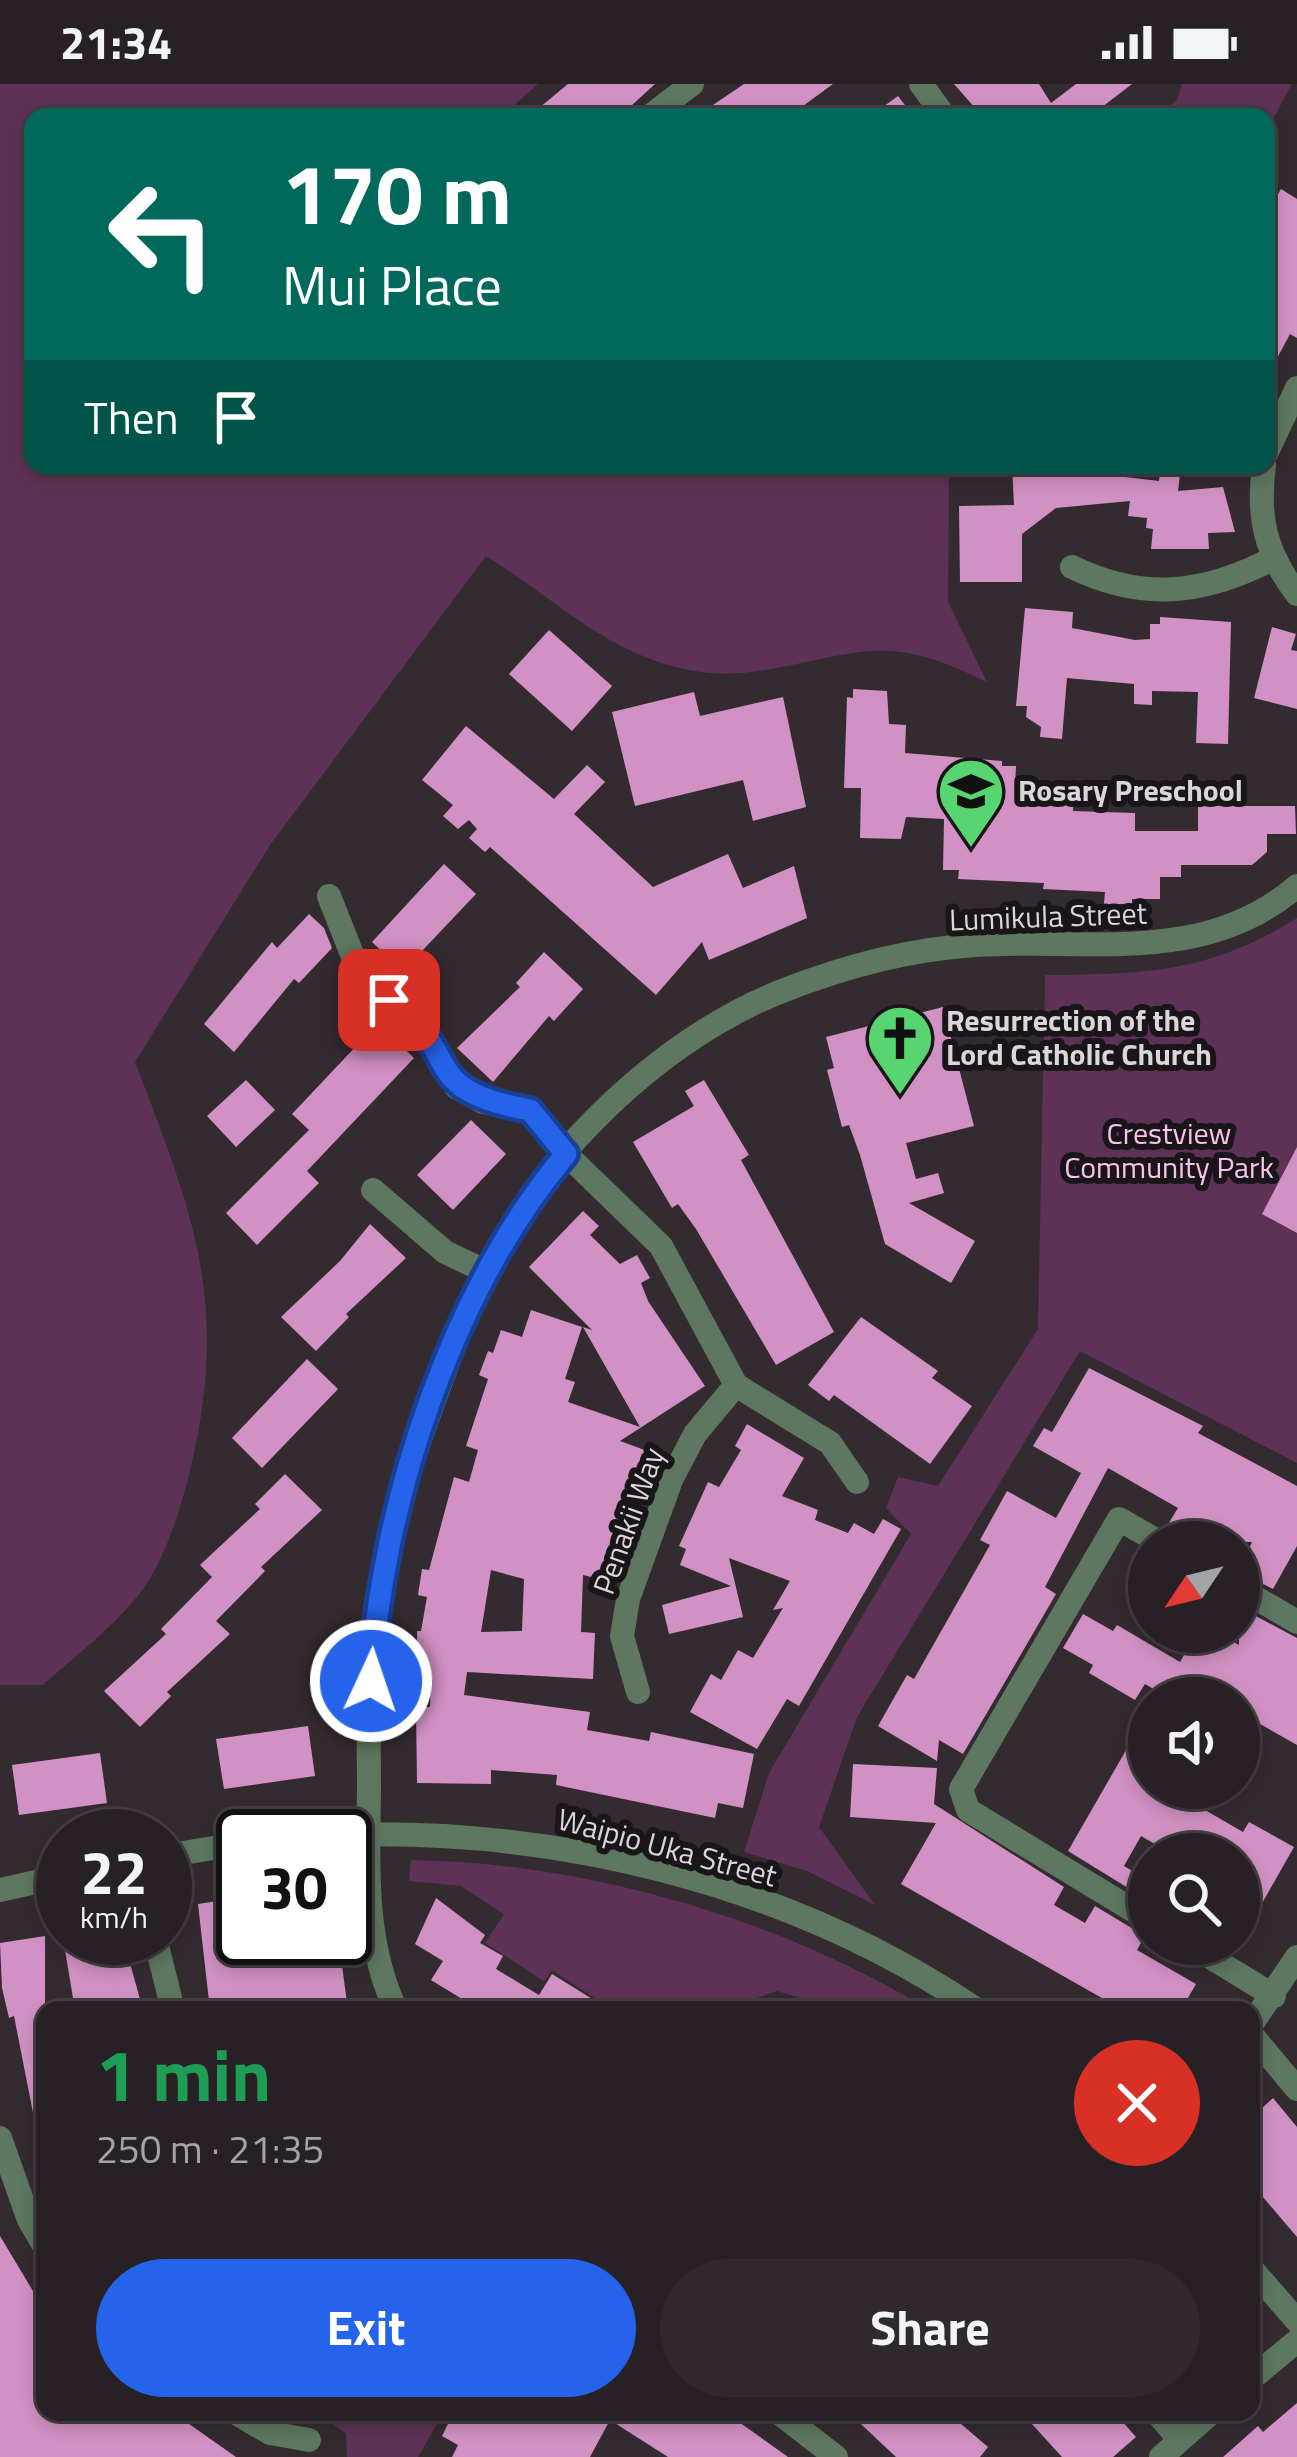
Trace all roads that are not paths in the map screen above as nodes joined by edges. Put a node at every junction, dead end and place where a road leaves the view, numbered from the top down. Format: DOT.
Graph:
graph roads {
  1 [pos="692,84"];
  2 [pos="661,108"];
  3 [pos="1297,388"];
  4 [pos="1275,435"];
  5 [pos="1264,474"];
  6 [pos="1272,560"];
  7 [pos="1072,568"];
  8 [pos="1297,594"];
  9 [pos="1297,886"];
  10 [pos="329,896"];
  11 [pos="566,1154"];
  12 [pos="373,1190"];
  13 [pos="485,1270"];
  14 [pos="736,1385"];
  15 [pos="857,1482"];
  16 [pos="1128,1524"];
  17 [pos="1260,1600"];
  18 [pos="1297,1622"];
  19 [pos="638,1692"];
  20 [pos="369,1809"];
  21 [pos="372,1833"];
  22 [pos="36,1882"];
  23 [pos="0,1890"];
  24 [pos="372,1904"];
  25 [pos="1128,1907"];
  26 [pos="1297,1957"];
  27 [pos="162,1965"];
  28 [pos="1223,1965"];
  29 [pos="1274,1996"];
  30 [pos="171,2001"];
  31 [pos="393,2001"];
  32 [pos="960,2001"];
  33 [pos="1260,2014"];
  34 [pos="1260,2045"];
  35 [pos="1297,2089"];
  36 [pos="0,2138"];
  37 [pos="36,2232"];
  38 [pos="1260,2278"];
  39 [pos="1297,2321"];
  40 [pos="1297,2341"];
  41 [pos="1260,2372"];
  42 [pos="249,2421"];
  43 [pos="790,2421"];
  44 [pos="1202,2421"];
  45 [pos="309,2440"];
  46 [pos="1170,2448"];
  47 [pos="836,2457"];
  1 -- 2 [label="street"];
  3 -- 4 [label="street"];
  5 -- 6 [label="street"];
  6 -- 7 [label="street"];
  6 -- 8 [label="street"];
  9 -- 11 [label="street, Lumikula Street"];
  10 -- 11 [label="street"];
  11 -- 13 [label="street, Lumikula Street"];
  11 -- 14 [label="street"];
  12 -- 13 [label="street"];
  13 -- 20 [label="street, Lumikula Street"];
  14 -- 15 [label="street"];
  14 -- 19 [label="street, Penakii Way"];
  16 -- 25 [label="street"];
  17 -- 18 [label="street"];
  21 -- 32 [label="street, Waipio Uka Street"];
  22 -- 23 [label="street"];
  24 -- 31 [label="street, Lumikula Street"];
  26 -- 29 [label="street"];
  27 -- 30 [label="street"];
  28 -- 29 [label="street"];
  29 -- 33 [label="street"];
  34 -- 35 [label="street"];
  36 -- 37 [label="street"];
  38 -- 39 [label="street"];
  40 -- 41 [label="street"];
  42 -- 45 [label="street"];
  43 -- 47 [label="street"];
  44 -- 46 [label="street"];
}
